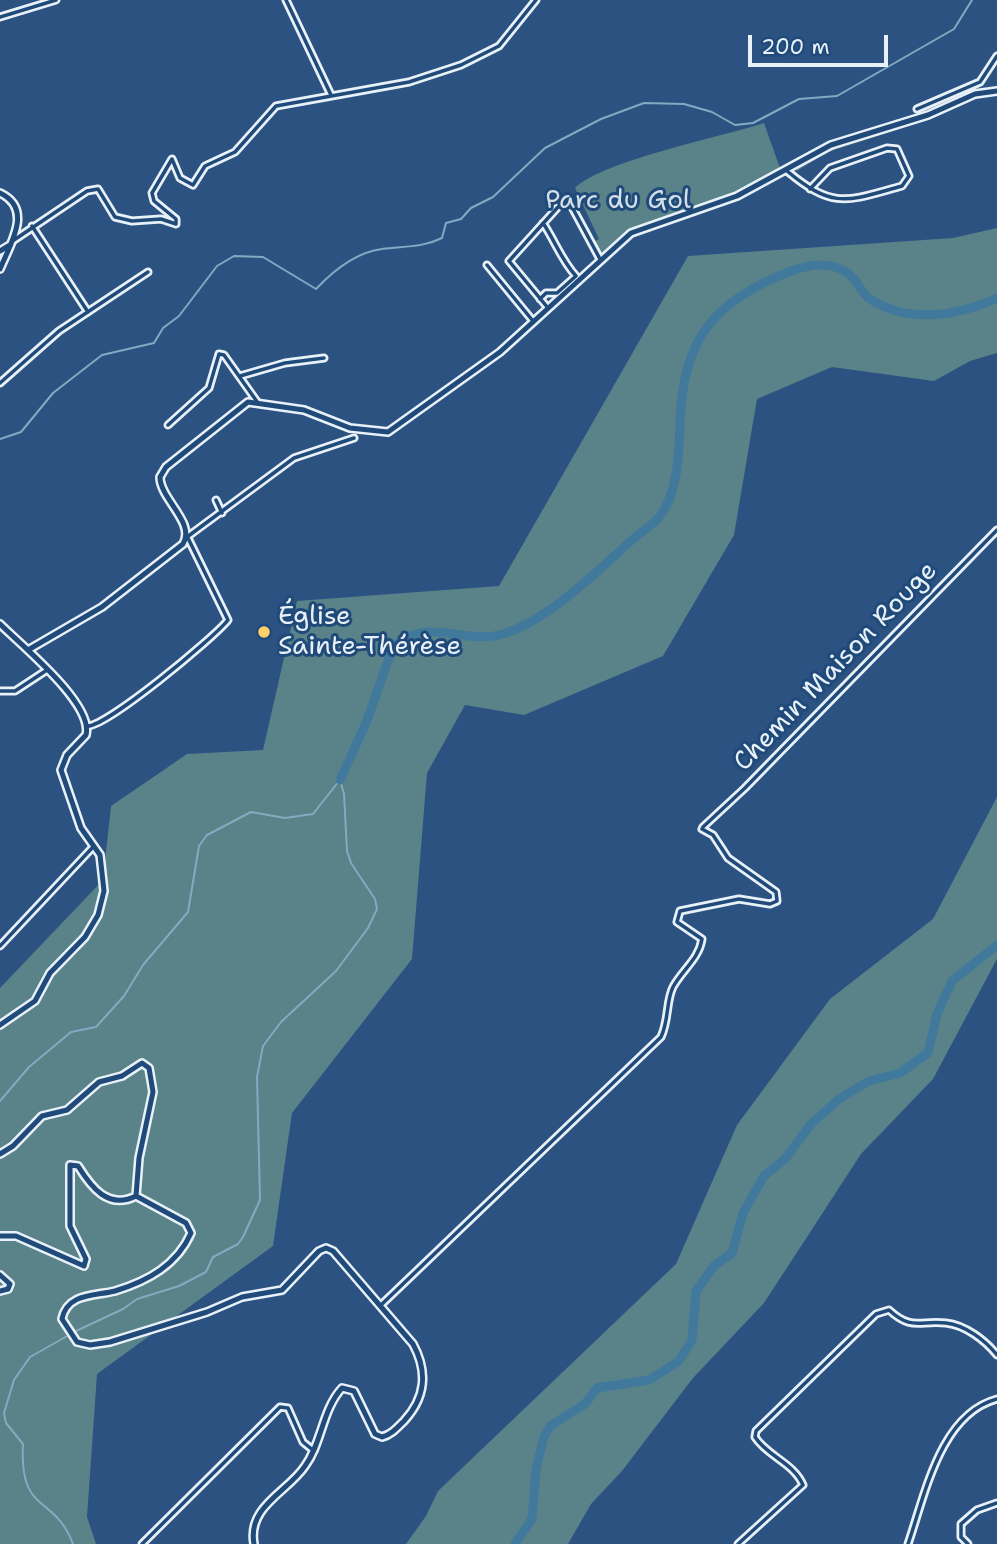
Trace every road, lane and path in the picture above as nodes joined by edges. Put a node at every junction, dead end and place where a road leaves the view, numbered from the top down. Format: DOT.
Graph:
graph roads {
  1 [pos="56,0"];
  2 [pos="286,0"];
  3 [pos="536,0"];
  4 [pos="0,17"];
  5 [pos="997,56"];
  6 [pos="997,91"];
  7 [pos="331,95"];
  8 [pos="917,109"];
  9 [pos="787,171"];
  10 [pos="810,189"];
  11 [pos="0,193"];
  12 [pos="558,207"];
  13 [pos="572,207"];
  14 [pos="543,223"];
  15 [pos="31,226"];
  16 [pos="10,245"];
  17 [pos="0,251"];
  18 [pos="600,259"];
  19 [pos="487,265"];
  20 [pos="0,269"];
  21 [pos="148,272"];
  22 [pos="540,299"];
  23 [pos="548,308"];
  24 [pos="88,312"];
  25 [pos="533,321"];
  26 [pos="324,358"];
  27 [pos="240,376"];
  28 [pos="0,383"];
  29 [pos="258,403"];
  30 [pos="168,425"];
  31 [pos="354,438"];
  32 [pos="216,500"];
  33 [pos="222,513"];
  34 [pos="997,530"];
  35 [pos="187,537"];
  36 [pos="0,625"];
  37 [pos="28,650"];
  38 [pos="47,670"];
  39 [pos="0,691"];
  40 [pos="87,726"];
  41 [pos="95,845"];
  42 [pos="0,946"];
  43 [pos="0,1025"];
  44 [pos="0,1154"];
  45 [pos="136,1196"];
  46 [pos="0,1236"];
  47 [pos="0,1275"];
  48 [pos="0,1291"];
  49 [pos="381,1305"];
  50 [pos="997,1355"];
  51 [pos="997,1399"];
  52 [pos="314,1451"];
  53 [pos="997,1503"];
  54 [pos="142,1544"];
  55 [pos="254,1544"];
  56 [pos="738,1544"];
  57 [pos="908,1544"];
  58 [pos="968,1544"];
  1 -- 4 [label="street"];
  2 -- 7 [label="street"];
  3 -- 7 [label="street"];
  5 -- 8 [label="street"];
  6 -- 9 [label="main road"];
  7 -- 15 [label="street"];
  9 -- 10 [label="street"];
  9 -- 18 [label="main road"];
  10 -- 10 [label="street"];
  11 -- 16 [label="main road"];
  12 -- 14 [label="street"];
  13 -- 18 [label="street"];
  14 -- 22 [label="street"];
  14 -- 22 [label="street"];
  15 -- 16 [label="street"];
  15 -- 24 [label="street"];
  16 -- 17 [label="main road"];
  16 -- 20 [label="main road"];
  18 -- 23 [label="main road"];
  19 -- 25 [label="street"];
  21 -- 24 [label="street"];
  22 -- 23 [label="street"];
  23 -- 25 [label="main road"];
  24 -- 28 [label="street"];
  25 -- 29 [label="main road"];
  26 -- 27 [label="street"];
  27 -- 29 [label="street"];
  27 -- 30 [label="street"];
  29 -- 35 [label="main road"];
  31 -- 33 [label="street"];
  32 -- 33 [label="street"];
  33 -- 35 [label="street"];
  34 -- 49 [label="street, Chemin Maison Rouge"];
  35 -- 37 [label="main road"];
  35 -- 40 [label="street"];
  36 -- 37 [label="main road"];
  37 -- 38 [label="main road"];
  38 -- 39 [label="street"];
  38 -- 40 [label="main road"];
  40 -- 41 [label="main road"];
  41 -- 42 [label="street"];
  41 -- 43 [label="main road"];
  44 -- 45 [label="main road"];
  45 -- 46 [label="main road"];
  45 -- 49 [label="main road"];
  47 -- 48 [label="main road"];
  49 -- 52 [label="main road"];
  50 -- 56 [label="street"];
  51 -- 57 [label="street"];
  52 -- 54 [label="street"];
  52 -- 55 [label="main road"];
  53 -- 58 [label="street"];
}
